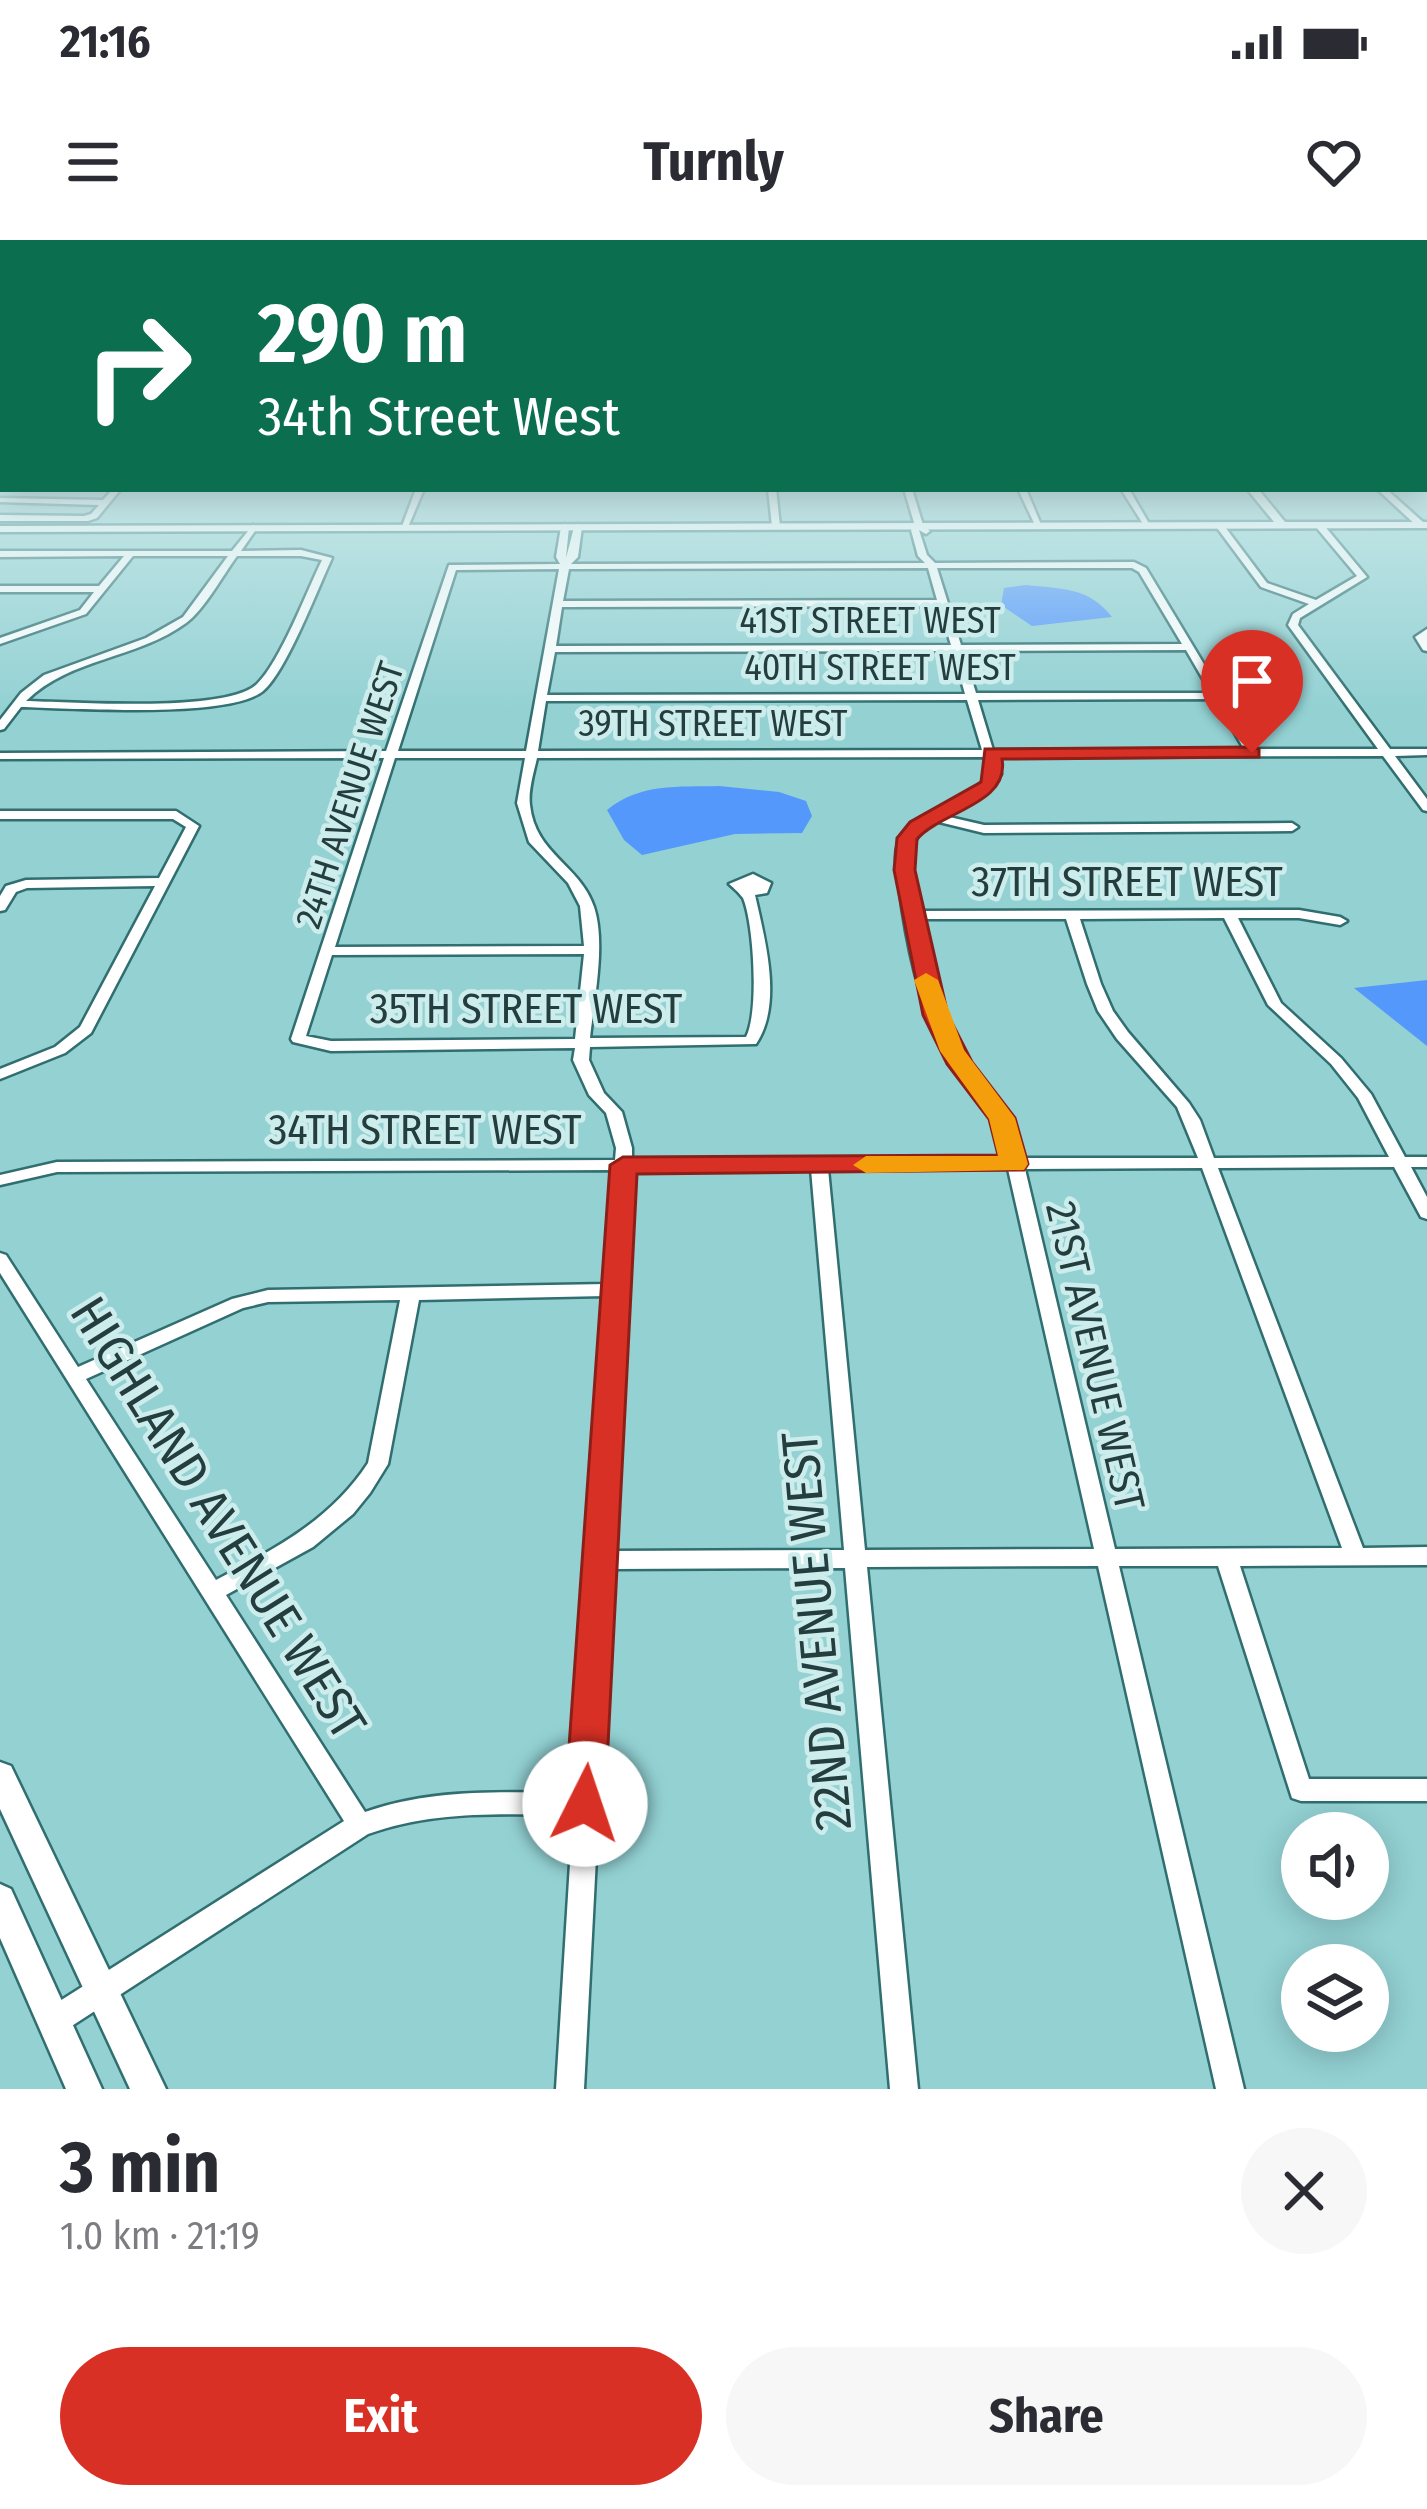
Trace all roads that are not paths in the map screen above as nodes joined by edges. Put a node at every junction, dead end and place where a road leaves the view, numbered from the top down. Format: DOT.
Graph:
graph roads {
  1 [pos="242,539"];
  2 [pos="572,539"];
  3 [pos="918,539"];
  4 [pos="1230,539"];
  5 [pos="1330,539"];
  6 [pos="131,553"];
  7 [pos="231,553"];
  8 [pos="0,554"];
  9 [pos="931,563"];
  10 [pos="566,564"];
  11 [pos="0,590"];
  12 [pos="103,590"];
  13 [pos="943,603"];
  14 [pos="559,604"];
  15 [pos="1318,604"];
  16 [pos="1427,632"];
  17 [pos="0,640"];
  18 [pos="957,647"];
  19 [pos="1190,647"];
  20 [pos="1427,648"];
  21 [pos="551,649"];
  22 [pos="1218,696"];
  23 [pos="542,698"];
  24 [pos="973,698"];
  25 [pos="18,704"];
  26 [pos="0,727"];
  27 [pos="1386,752"];
  28 [pos="1427,752"];
  29 [pos="991,753"];
  30 [pos="1252,753"];
  31 [pos="394,755"];
  32 [pos="531,755"];
  33 [pos="0,756"];
  34 [pos="1427,807"];
  35 [pos="0,815"];
  36 [pos="932,817"];
  37 [pos="1292,827"];
  38 [pos="165,881"];
  39 [pos="748,893"];
  40 [pos="0,907"];
  41 [pos="1229,914"];
  42 [pos="914,915"];
  43 [pos="1072,915"];
  44 [pos="1340,922"];
  45 [pos="591,950"];
  46 [pos="331,951"];
  47 [pos="302,1042"];
  48 [pos="582,1045"];
  49 [pos="0,1074"];
  50 [pos="1207,1162"];
  51 [pos="1401,1162"];
  52 [pos="1427,1162"];
  53 [pos="1014,1164"];
  54 [pos="623,1165"];
  55 [pos="819,1165"];
  56 [pos="0,1180"];
  57 [pos="1427,1213"];
  58 [pos="0,1259"];
  59 [pos="615,1290"];
  60 [pos="411,1292"];
  61 [pos="75,1376"];
  62 [pos="1356,1556"];
  63 [pos="1427,1556"];
  64 [pos="1227,1558"];
  65 [pos="601,1560"];
  66 [pos="855,1560"];
  67 [pos="1104,1561"];
  68 [pos="212,1592"];
  69 [pos="0,1776"];
  70 [pos="1427,1790"];
  71 [pos="585,1804"];
  72 [pos="360,1825"];
  73 [pos="0,1900"];
  74 [pos="101,1991"];
  75 [pos="54,2020"];
  76 [pos="84,2089"];
  77 [pos="148,2089"];
  78 [pos="570,2089"];
  79 [pos="904,2089"];
  80 [pos="1230,2089"];
  1 -- 7 [label="street"];
  2 -- 10 [label="street"];
  3 -- 9 [label="street"];
  4 -- 15 [label="street"];
  5 -- 15 [label="street"];
  6 -- 7 [label="street"];
  6 -- 8 [label="street"];
  6 -- 12 [label="street"];
  7 -- 25 [label="street"];
  7 -- 25 [label="street"];
  9 -- 10 [label="street"];
  9 -- 13 [label="street"];
  9 -- 19 [label="street"];
  10 -- 14 [label="street"];
  10 -- 31 [label="street, 24TH AVENUE WEST"];
  11 -- 12 [label="street"];
  12 -- 17 [label="street"];
  13 -- 14 [label="street"];
  13 -- 18 [label="street"];
  14 -- 21 [label="street"];
  15 -- 27 [label="street"];
  16 -- 20 [label="street"];
  18 -- 19 [label="street, 41ST STREET WEST"];
  18 -- 21 [label="street, 41ST STREET WEST"];
  18 -- 24 [label="street"];
  19 -- 22 [label="street"];
  21 -- 23 [label="street"];
  22 -- 24 [label="street, 40TH STREET WEST"];
  22 -- 30 [label="street"];
  23 -- 24 [label="street, 40TH STREET WEST"];
  23 -- 32 [label="street"];
  24 -- 29 [label="street"];
  25 -- 26 [label="street"];
  27 -- 28 [label="street, 39TH STREET WEST"];
  27 -- 30 [label="street, 39TH STREET WEST"];
  27 -- 34 [label="street"];
  29 -- 30 [label="street, 39TH STREET WEST"];
  29 -- 32 [label="street, 39TH STREET WEST"];
  29 -- 36 [label="street"];
  31 -- 32 [label="street, 39TH STREET WEST"];
  31 -- 33 [label="street, 39TH STREET WEST"];
  31 -- 46 [label="street, 24TH AVENUE WEST"];
  32 -- 45 [label="street"];
  35 -- 38 [label="street"];
  36 -- 37 [label="street"];
  36 -- 42 [label="street, 21ST AVENUE WEST"];
  38 -- 40 [label="street"];
  38 -- 49 [label="street"];
  39 -- 48 [label="street, 35TH STREET WEST"];
  41 -- 43 [label="street, 37TH STREET WEST"];
  41 -- 44 [label="street, 37TH STREET WEST"];
  41 -- 51 [label="street"];
  42 -- 43 [label="street, 37TH STREET WEST"];
  42 -- 53 [label="street, 21ST AVENUE WEST"];
  43 -- 50 [label="street"];
  45 -- 46 [label="street"];
  45 -- 48 [label="street"];
  46 -- 47 [label="street, 24TH AVENUE WEST"];
  47 -- 48 [label="street, 35TH STREET WEST"];
  48 -- 54 [label="street"];
  50 -- 51 [label="street, 34TH STREET WEST"];
  50 -- 53 [label="street, 34TH STREET WEST"];
  50 -- 62 [label="street"];
  51 -- 52 [label="street, 34TH STREET WEST"];
  51 -- 57 [label="street"];
  53 -- 55 [label="street, 34TH STREET WEST"];
  53 -- 67 [label="street, 21ST AVENUE WEST"];
  54 -- 55 [label="street, 34TH STREET WEST"];
  54 -- 56 [label="street, 34TH STREET WEST"];
  54 -- 59 [label="street"];
  55 -- 66 [label="street, 22ND AVENUE WEST"];
  58 -- 61 [label="street, HIGHLAND AVENUE WEST"];
  59 -- 60 [label="street"];
  59 -- 65 [label="street"];
  60 -- 61 [label="street"];
  60 -- 68 [label="street"];
  61 -- 68 [label="street, HIGHLAND AVENUE WEST"];
  62 -- 63 [label="street"];
  62 -- 64 [label="street"];
  64 -- 67 [label="street"];
  64 -- 70 [label="street"];
  65 -- 66 [label="street"];
  65 -- 71 [label="street"];
  66 -- 67 [label="street"];
  66 -- 79 [label="street, 22ND AVENUE WEST"];
  67 -- 80 [label="street, 21ST AVENUE WEST"];
  68 -- 72 [label="street, HIGHLAND AVENUE WEST"];
  69 -- 74 [label="street"];
  71 -- 72 [label="street"];
  71 -- 78 [label="street"];
  72 -- 74 [label="street"];
  73 -- 75 [label="street"];
  74 -- 75 [label="street"];
  74 -- 77 [label="street"];
  75 -- 76 [label="street"];
}
